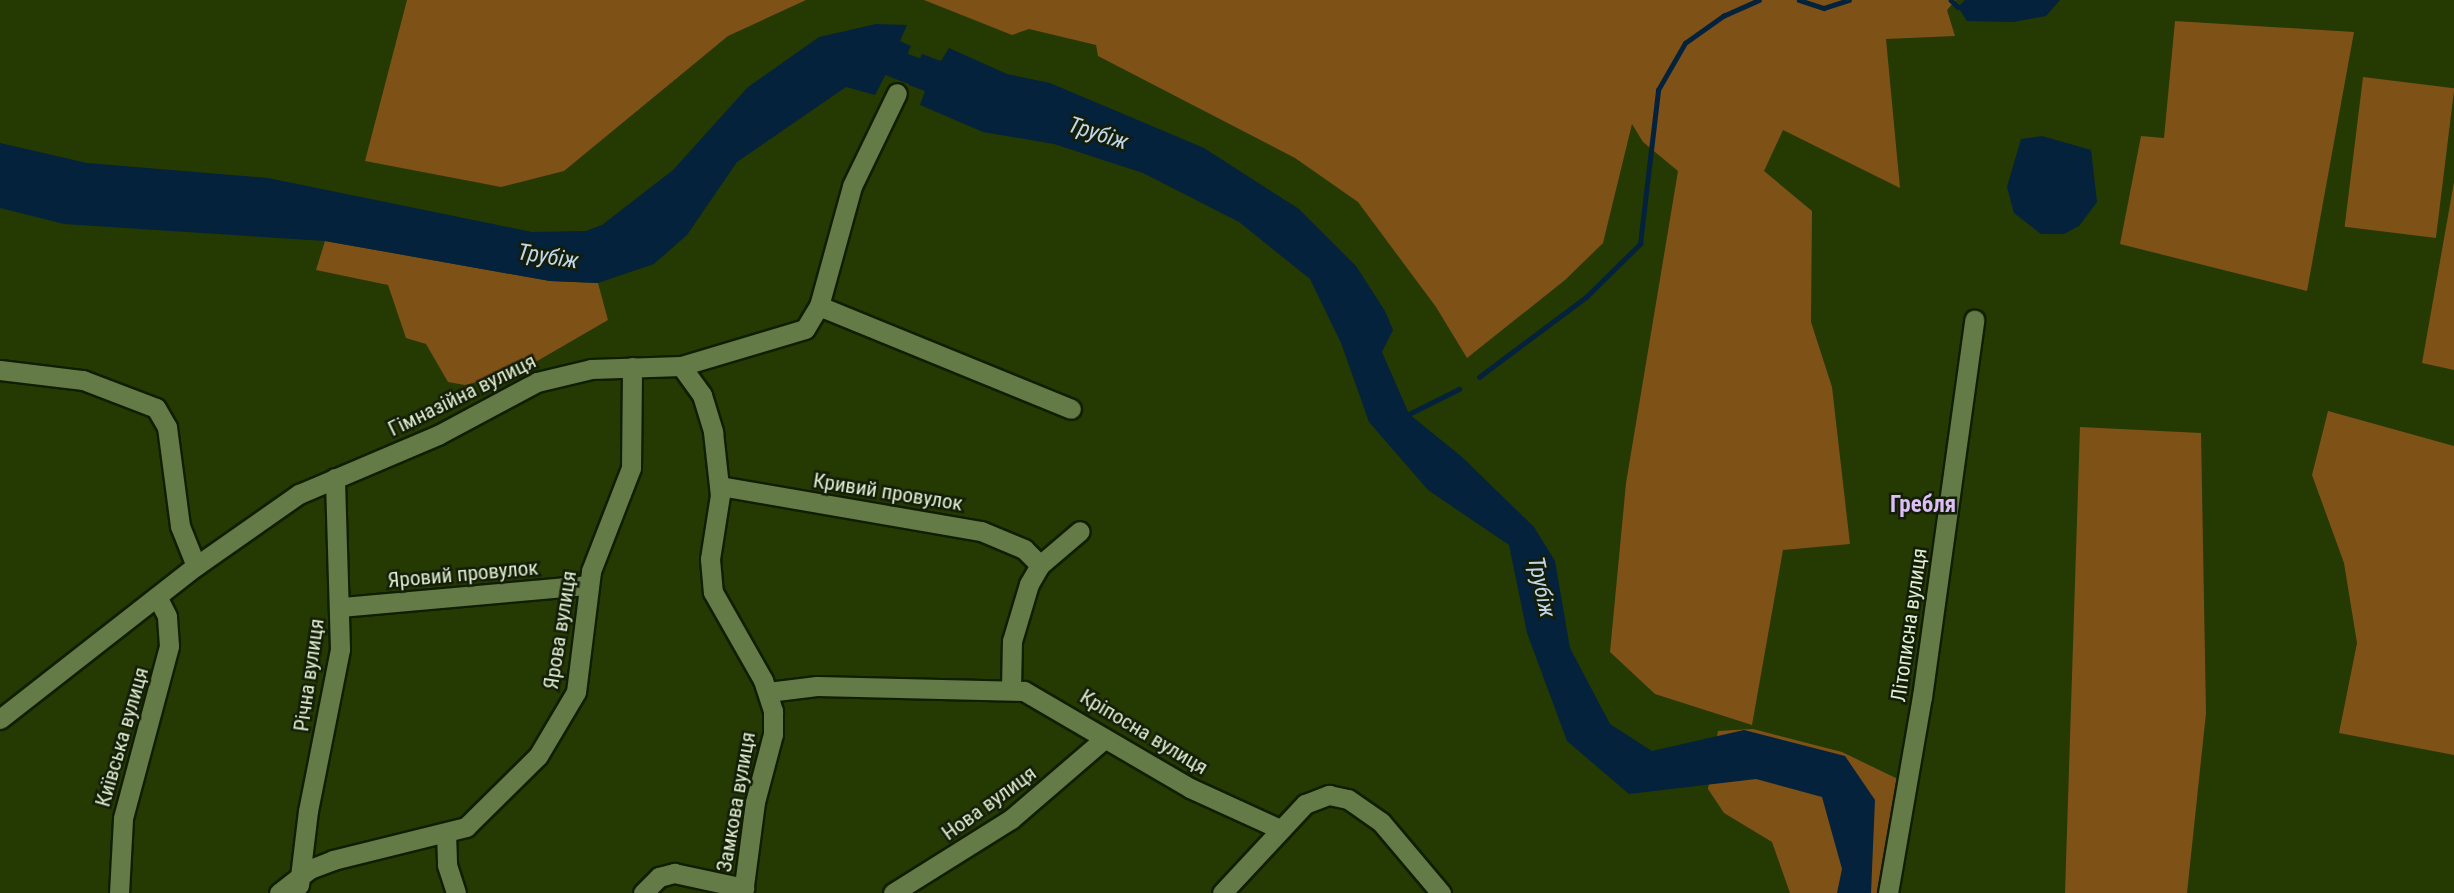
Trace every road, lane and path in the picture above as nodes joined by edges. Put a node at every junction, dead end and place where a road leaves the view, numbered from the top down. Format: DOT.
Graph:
graph roads {
  1 [pos="897,93"];
  2 [pos="819,306"];
  3 [pos="1974,320"];
  4 [pos="681,366"];
  5 [pos="632,367"];
  6 [pos="0,370"];
  7 [pos="1071,409"];
  8 [pos="335,478"];
  9 [pos="720,486"];
  10 [pos="1080,531"];
  11 [pos="1040,565"];
  12 [pos="196,566"];
  13 [pos="588,585"];
  14 [pos="157,596"];
  15 [pos="341,607"];
  16 [pos="1011,688"];
  17 [pos="768,692"];
  18 [pos="0,719"];
  19 [pos="1104,738"];
  20 [pos="1280,829"];
  21 [pos="446,833"];
  22 [pos="299,885"];
  23 [pos="743,891"];
  24 [pos="119,893"];
  25 [pos="279,893"];
  26 [pos="456,893"];
  27 [pos="643,893"];
  28 [pos="893,893"];
  29 [pos="1222,893"];
  30 [pos="1441,893"];
  31 [pos="1888,893"];
  1 -- 2 [label="street"];
  2 -- 4 [label="street, Гімназійна вулиця"];
  2 -- 7 [label="street"];
  3 -- 31 [label="street, Літописна вулиця"];
  4 -- 5 [label="street, Гімназійна вулиця"];
  4 -- 9 [label="street, Замкова вулиця"];
  5 -- 8 [label="street, Гімназійна вулиця"];
  5 -- 13 [label="street, Ярова вулиця"];
  6 -- 12 [label="street"];
  8 -- 12 [label="street, Гімназійна вулиця"];
  8 -- 15 [label="street, Річна вулиця"];
  9 -- 11 [label="street, Кривий провулок"];
  9 -- 17 [label="street, Замкова вулиця"];
  10 -- 11 [label="street"];
  11 -- 16 [label="street"];
  12 -- 14 [label="street, Гімназійна вулиця"];
  13 -- 15 [label="street, Яровий провулок"];
  13 -- 21 [label="street, Ярова вулиця"];
  14 -- 18 [label="street, Гімназійна вулиця"];
  14 -- 24 [label="street, Київська вулиця"];
  15 -- 22 [label="street, Річна вулиця"];
  16 -- 17 [label="street, Кріпосна вулиця"];
  16 -- 19 [label="street, Кріпосна вулиця"];
  17 -- 23 [label="street, Замкова вулиця"];
  19 -- 20 [label="street, Кріпосна вулиця"];
  19 -- 28 [label="street, Нова вулиця"];
  20 -- 29 [label="street"];
  20 -- 30 [label="street"];
  21 -- 22 [label="street, Ярова вулиця"];
  21 -- 26 [label="street"];
  22 -- 25 [label="street, Ярова вулиця"];
  23 -- 27 [label="street"];
}
